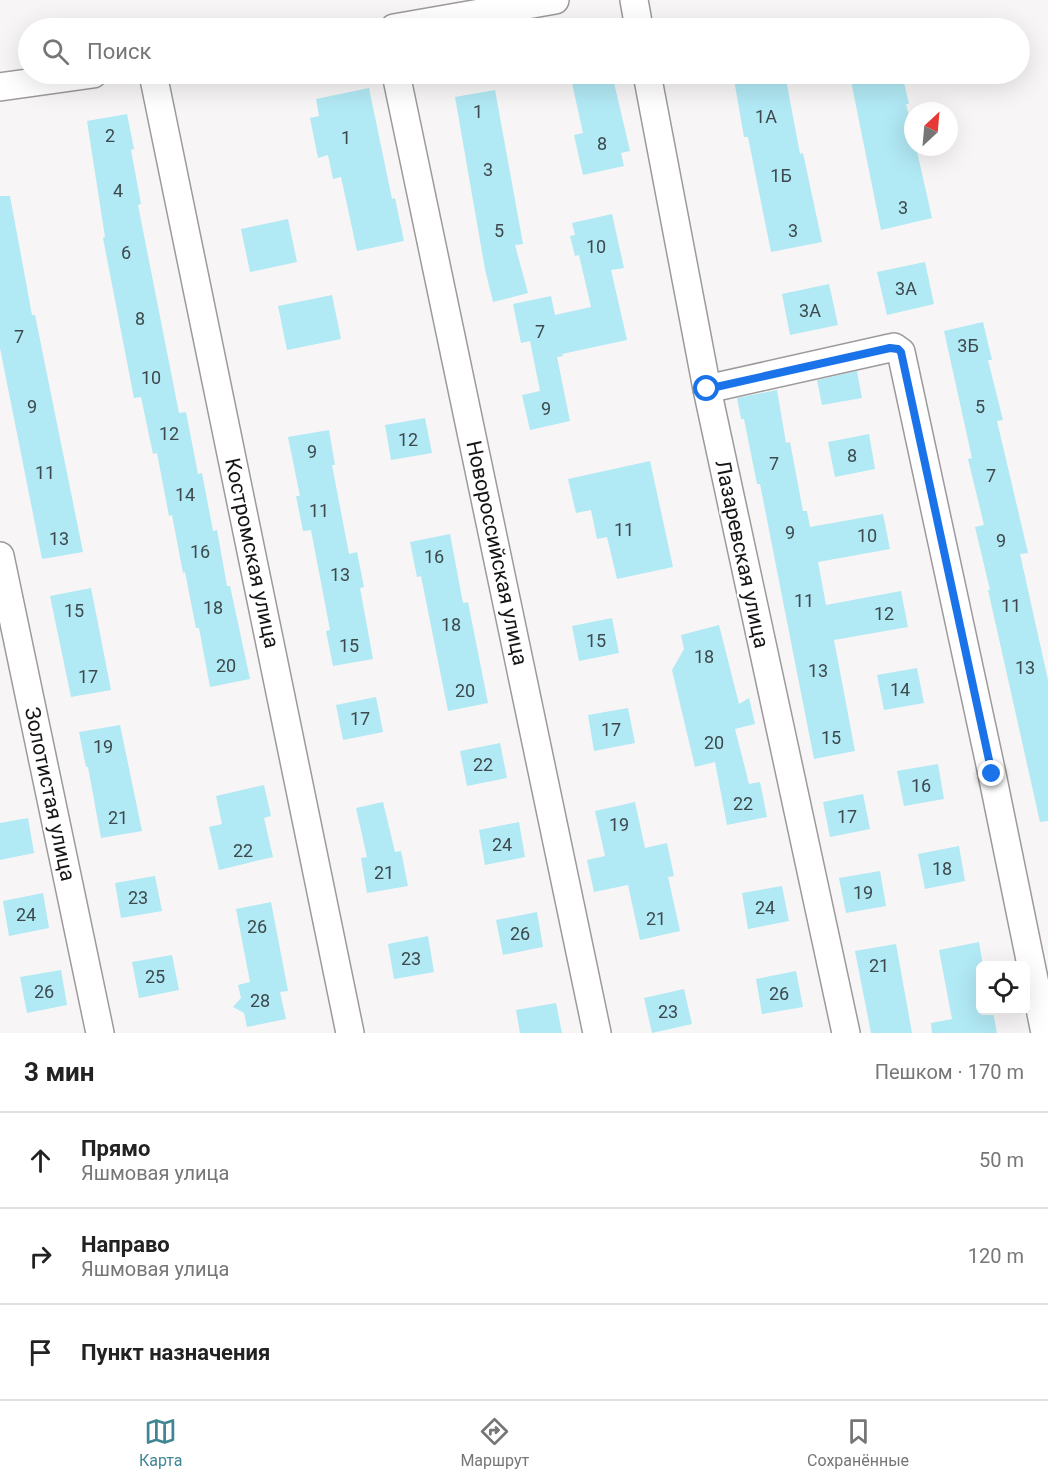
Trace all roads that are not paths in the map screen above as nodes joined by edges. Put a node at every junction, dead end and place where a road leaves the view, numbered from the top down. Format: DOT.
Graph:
graph roads {
  1 [pos="555,0"];
  2 [pos="634,0"];
  3 [pos="452,18"];
  4 [pos="637,18"];
  5 [pos="21,84"];
  6 [pos="155,84"];
  7 [pos="398,84"];
  8 [pos="649,84"];
  9 [pos="0,87"];
  10 [pos="707,389"];
  11 [pos="0,556"];
  12 [pos="100,1033"];
  13 [pos="350,1033"];
  14 [pos="597,1033"];
  15 [pos="846,1033"];
  16 [pos="1045,1033"];
  1 -- 3 [label="street"];
  2 -- 4 [label="street"];
  5 -- 9 [label="street"];
  6 -- 13 [label="street, Костромская улица"];
  7 -- 14 [label="street, Новороссийская улица"];
  8 -- 10 [label="street, Лазаревская улица"];
  10 -- 15 [label="street, Лазаревская улица"];
  10 -- 16 [label="street"];
  11 -- 12 [label="street, Золотистая улица"];
}
